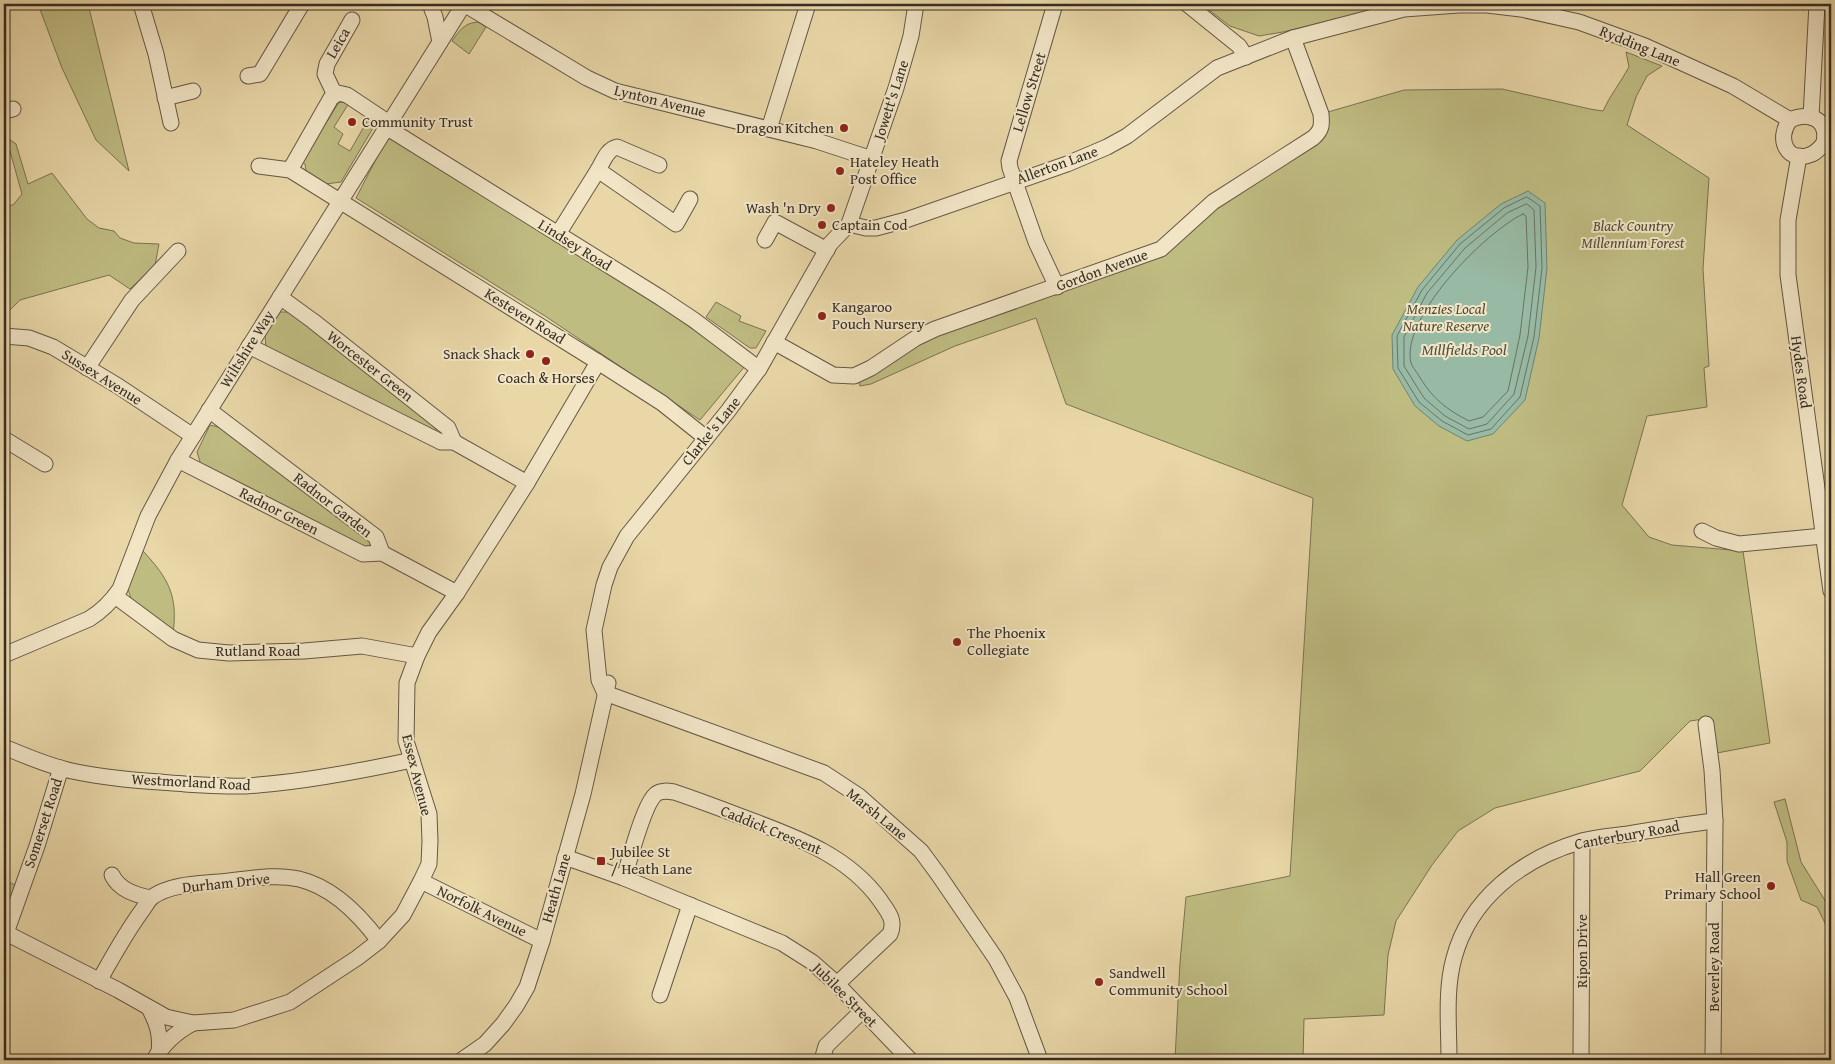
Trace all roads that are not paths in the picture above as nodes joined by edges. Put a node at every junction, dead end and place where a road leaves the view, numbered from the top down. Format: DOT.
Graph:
graph roads {
  1 [pos="141,4"];
  2 [pos="430,4"];
  3 [pos="464,4"];
  4 [pos="808,4"];
  5 [pos="916,4"];
  6 [pos="1055,4"];
  7 [pos="1187,4"];
  8 [pos="1816,4"];
  9 [pos="300,5"];
  10 [pos="352,20"];
  11 [pos="1293,38"];
  12 [pos="440,42"];
  13 [pos="1246,57"];
  14 [pos="248,76"];
  15 [pos="193,91"];
  16 [pos="335,95"];
  17 [pos="165,98"];
  18 [pos="1790,120"];
  19 [pos="171,123"];
  20 [pos="387,125"];
  21 [pos="1824,128"];
  22 [pos="768,129"];
  23 [pos="1799,156"];
  24 [pos="872,159"];
  25 [pos="659,165"];
  26 [pos="259,166"];
  27 [pos="290,170"];
  28 [pos="598,170"];
  29 [pos="1015,181"];
  30 [pos="690,198"];
  31 [pos="340,202"];
  32 [pos="849,224"];
  33 [pos="558,234"];
  34 [pos="765,240"];
  35 [pos="828,247"];
  36 [pos="178,251"];
  37 [pos="1058,287"];
  38 [pos="280,297"];
  39 [pos="4,336"];
  40 [pos="774,342"];
  41 [pos="249,346"];
  42 [pos="598,362"];
  43 [pos="87,368"];
  44 [pos="759,369"];
  45 [pos="209,410"];
  46 [pos="193,436"];
  47 [pos="706,438"];
  48 [pos="4,439"];
  49 [pos="454,442"];
  50 [pos="178,460"];
  51 [pos="46,464"];
  52 [pos="527,483"];
  53 [pos="1825,529"];
  54 [pos="1702,531"];
  55 [pos="382,553"];
  56 [pos="1831,587"];
  57 [pos="1831,591"];
  58 [pos="457,593"];
  59 [pos="115,596"];
  60 [pos="4,655"];
  61 [pos="417,656"];
  62 [pos="605,693"];
  63 [pos="1706,724"];
  64 [pos="4,747"];
  65 [pos="412,760"];
  66 [pos="61,768"];
  67 [pos="1715,820"];
  68 [pos="1582,841"];
  69 [pos="565,857"];
  70 [pos="112,876"];
  71 [pos="624,878"];
  72 [pos="421,882"];
  73 [pos="151,898"];
  74 [pos="690,905"];
  75 [pos="5,934"];
  76 [pos="379,941"];
  77 [pos="542,941"];
  78 [pos="99,981"];
  79 [pos="837,984"];
  80 [pos="660,995"];
  81 [pos="148,1008"];
  82 [pos="862,1011"];
  83 [pos="193,1023"];
  84 [pos="156,1056"];
  85 [pos="462,1060"];
  86 [pos="822,1060"];
  87 [pos="910,1060"];
  88 [pos="1040,1060"];
  89 [pos="1449,1060"];
  90 [pos="1581,1060"];
  91 [pos="1713,1060"];
  1 -- 17 [label="street"];
  2 -- 12 [label="street"];
  3 -- 12 [label="street, Wiltshire Way"];
  3 -- 22 [label="street, Lynton Avenue"];
  4 -- 22 [label="street"];
  5 -- 24 [label="street, Jowett's Lane"];
  6 -- 29 [label="street, Lellow Street"];
  7 -- 13 [label="street"];
  8 -- 21 [label="street"];
  9 -- 14 [label="street"];
  10 -- 16 [label="street, Leica"];
  11 -- 13 [label="street, Rydding Lane"];
  11 -- 18 [label="street, Rydding Lane"];
  11 -- 37 [label="street, Gordon Avenue"];
  12 -- 20 [label="street, Wiltshire Way"];
  13 -- 29 [label="street, Allerton Lane"];
  15 -- 17 [label="street"];
  16 -- 20 [label="street, Lindsey Road"];
  16 -- 27 [label="street"];
  17 -- 19 [label="street"];
  18 -- 21 [label="street"];
  18 -- 23 [label="street"];
  20 -- 31 [label="street, Wiltshire Way"];
  20 -- 33 [label="street, Lindsey Road"];
  21 -- 23 [label="street"];
  22 -- 24 [label="street, Lynton Avenue"];
  23 -- 53 [label="street, Hydes Road"];
  24 -- 32 [label="street, Jowett's Lane"];
  25 -- 28 [label="street"];
  26 -- 27 [label="street"];
  27 -- 31 [label="street, Kesteven Road"];
  28 -- 30 [label="street"];
  28 -- 33 [label="street"];
  29 -- 32 [label="street, Allerton Lane"];
  29 -- 37 [label="street, Lellow Street"];
  31 -- 38 [label="street, Wiltshire Way"];
  31 -- 42 [label="street, Kesteven Road"];
  32 -- 35 [label="street, Jowett's Lane"];
  33 -- 44 [label="street, Lindsey Road"];
  34 -- 35 [label="street"];
  35 -- 40 [label="street, Clarke's Lane"];
  36 -- 43 [label="street"];
  37 -- 40 [label="street, Gordon Avenue"];
  38 -- 41 [label="street, Wiltshire Way"];
  38 -- 49 [label="street, Worcester Green"];
  39 -- 43 [label="street, Sussex Avenue"];
  40 -- 44 [label="street, Clarke's Lane"];
  41 -- 45 [label="street, Wiltshire Way"];
  41 -- 49 [label="street, Worcester Green"];
  42 -- 47 [label="street, Kesteven Road"];
  42 -- 52 [label="street, Essex Avenue"];
  43 -- 46 [label="street, Sussex Avenue"];
  44 -- 47 [label="street, Clarke's Lane"];
  45 -- 46 [label="street, Wiltshire Way"];
  45 -- 55 [label="street, Radnor Garden"];
  46 -- 50 [label="street, Wiltshire Way"];
  47 -- 62 [label="street, Clarke's Lane"];
  48 -- 51 [label="street"];
  49 -- 52 [label="street, Worcester Green"];
  50 -- 55 [label="street, Radnor Green"];
  50 -- 59 [label="street, Wiltshire Way"];
  52 -- 58 [label="street, Essex Avenue"];
  53 -- 54 [label="street"];
  53 -- 56 [label="street, Hydes Road"];
  55 -- 58 [label="street, Radnor Garden"];
  56 -- 57 [label="street, Hydes Road"];
  58 -- 61 [label="street, Essex Avenue"];
  59 -- 60 [label="street, Wiltshire Way"];
  59 -- 61 [label="street, Rutland Road"];
  61 -- 65 [label="street, Essex Avenue"];
  62 -- 69 [label="street, Heath Lane"];
  62 -- 88 [label="street, Marsh Lane"];
  63 -- 67 [label="street, Beverley Road"];
  64 -- 66 [label="street, Westmorland Road"];
  65 -- 66 [label="street, Westmorland Road"];
  65 -- 72 [label="street, Essex Avenue"];
  66 -- 75 [label="street, Somerset Road"];
  67 -- 68 [label="street, Canterbury Road"];
  67 -- 91 [label="street, Beverley Road"];
  68 -- 89 [label="street, Canterbury Road"];
  68 -- 90 [label="street, Ripon Drive"];
  69 -- 71 [label="street, Jubilee Street"];
  69 -- 77 [label="street, Heath Lane"];
  70 -- 73 [label="street"];
  71 -- 74 [label="street, Jubilee Street"];
  71 -- 79 [label="street, Caddick Crescent"];
  72 -- 76 [label="street, Essex Avenue"];
  72 -- 77 [label="street, Norfolk Avenue"];
  73 -- 76 [label="street, Durham Drive"];
  73 -- 78 [label="street"];
  74 -- 79 [label="street, Jubilee Street"];
  74 -- 80 [label="street"];
  75 -- 78 [label="street, Essex Avenue"];
  76 -- 83 [label="street, Essex Avenue"];
  77 -- 85 [label="street, Heath Lane"];
  78 -- 81 [label="street, Essex Avenue"];
  79 -- 82 [label="street, Jubilee Street"];
  81 -- 83 [label="street, Essex Avenue"];
  81 -- 84 [label="street, Essex Avenue"];
  82 -- 86 [label="street"];
  82 -- 87 [label="street, Jubilee Street"];
  83 -- 84 [label="street"];
}
